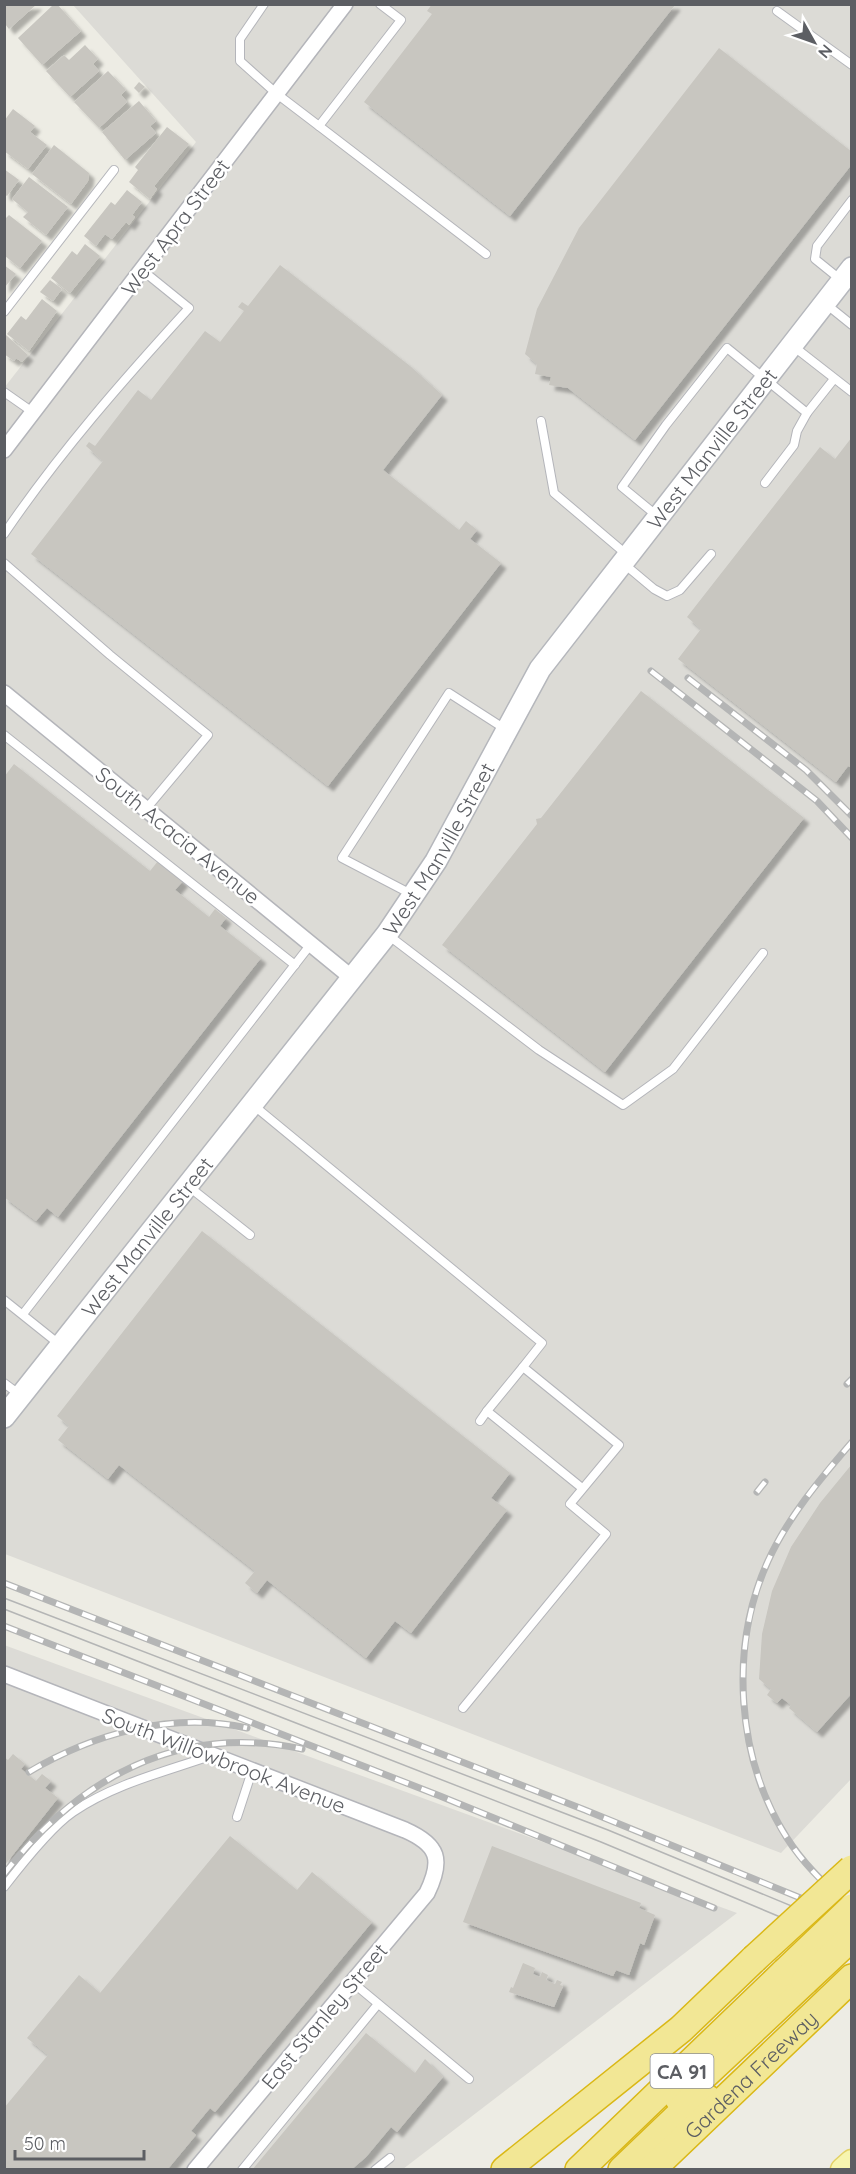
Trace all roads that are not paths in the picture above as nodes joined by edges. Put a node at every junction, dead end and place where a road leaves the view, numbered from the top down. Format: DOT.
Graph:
graph roads {
  1 [pos="264,4"];
  2 [pos="345,4"];
  3 [pos="380,4"];
  4 [pos="777,11"];
  5 [pos="852,65"];
  6 [pos="277,94"];
  7 [pos="319,126"];
  8 [pos="114,170"];
  9 [pos="852,200"];
  10 [pos="486,254"];
  11 [pos="142,270"];
  12 [pos="847,275"];
  13 [pos="825,303"];
  14 [pos="4,312"];
  15 [pos="852,325"];
  16 [pos="791,345"];
  17 [pos="765,379"];
  18 [pos="834,379"];
  19 [pos="4,392"];
  20 [pos="852,392"];
  21 [pos="34,412"];
  22 [pos="807,413"];
  23 [pos="541,421"];
  24 [pos="4,450"];
  25 [pos="765,483"];
  26 [pos="657,516"];
  27 [pos="4,534"];
  28 [pos="711,554"];
  29 [pos="624,559"];
  30 [pos="4,563"];
  31 [pos="4,693"];
  32 [pos="505,729"];
  33 [pos="4,735"];
  34 [pos="146,809"];
  35 [pos="414,896"];
  36 [pos="387,934"];
  37 [pos="311,944"];
  38 [pos="763,953"];
  39 [pos="295,964"];
  40 [pos="351,977"];
  41 [pos="251,1103"];
  42 [pos="187,1185"];
  43 [pos="250,1235"];
  44 [pos="4,1300"];
  45 [pos="23,1314"];
  46 [pos="61,1345"];
  47 [pos="523,1367"];
  48 [pos="4,1383"];
  49 [pos="21,1396"];
  50 [pos="487,1411"];
  51 [pos="4,1417"];
  52 [pos="480,1421"];
  53 [pos="582,1488"];
  54 [pos="4,1674"];
  55 [pos="463,1708"];
  56 [pos="212,1755"];
  57 [pos="252,1772"];
  58 [pos="237,1817"];
  59 [pos="436,1855"];
  60 [pos="852,1869"];
  61 [pos="4,1887"];
  62 [pos="852,1908"];
  63 [pos="852,1937"];
  64 [pos="795,1977"];
  65 [pos="852,1978"];
  66 [pos="352,1982"];
  67 [pos="378,2004"];
  68 [pos="470,2079"];
  69 [pos="732,2092"];
  70 [pos="390,2158"];
  71 [pos="852,2162"];
  72 [pos="195,2169"];
  73 [pos="242,2169"];
  74 [pos="375,2169"];
  75 [pos="505,2169"];
  76 [pos="579,2169"];
  77 [pos="604,2169"];
  78 [pos="622,2169"];
  79 [pos="651,2169"];
  80 [pos="843,2169"];
  1 -- 6 [label="lane"];
  2 -- 6 [label="street, West Apra Street"];
  3 -- 7 [label="lane"];
  4 -- 5 [label="lane"];
  6 -- 7 [label="lane"];
  6 -- 11 [label="street, West Apra Street"];
  7 -- 10 [label="lane"];
  8 -- 14 [label="lane"];
  9 -- 12 [label="lane"];
  11 -- 21 [label="street, West Apra Street"];
  11 -- 27 [label="lane"];
  12 -- 13 [label="street, West Manville Street"];
  13 -- 15 [label="lane"];
  13 -- 16 [label="street, West Manville Street"];
  16 -- 17 [label="street, West Manville Street"];
  16 -- 18 [label="lane"];
  17 -- 22 [label="lane"];
  17 -- 26 [label="street, West Manville Street"];
  17 -- 26 [label="lane"];
  18 -- 20 [label="lane"];
  18 -- 22 [label="lane"];
  19 -- 21 [label="lane"];
  21 -- 24 [label="street, West Apra Street"];
  22 -- 25 [label="lane"];
  23 -- 29 [label="lane"];
  26 -- 29 [label="street, West Manville Street"];
  28 -- 29 [label="lane"];
  29 -- 32 [label="street, West Manville Street"];
  30 -- 34 [label="lane"];
  31 -- 34 [label="street, South Acacia Avenue"];
  32 -- 35 [label="street, West Manville Street"];
  32 -- 35 [label="lane"];
  33 -- 39 [label="lane"];
  34 -- 37 [label="street, South Acacia Avenue"];
  35 -- 36 [label="street, West Manville Street"];
  36 -- 38 [label="lane"];
  36 -- 40 [label="street, West Manville Street"];
  37 -- 39 [label="lane"];
  37 -- 40 [label="street, South Acacia Avenue"];
  39 -- 45 [label="lane"];
  40 -- 41 [label="street, West Manville Street"];
  41 -- 42 [label="street, West Manville Street"];
  41 -- 47 [label="lane"];
  42 -- 43 [label="lane"];
  42 -- 46 [label="street, West Manville Street"];
  44 -- 45 [label="lane"];
  45 -- 46 [label="lane"];
  46 -- 49 [label="street, West Manville Street"];
  47 -- 50 [label="lane"];
  47 -- 53 [label="lane"];
  48 -- 49 [label="lane"];
  49 -- 51 [label="street, West Manville Street"];
  50 -- 52 [label="lane"];
  50 -- 53 [label="lane"];
  53 -- 55 [label="lane"];
  54 -- 56 [label="street, South Willowbrook Avenue"];
  56 -- 57 [label="street, South Willowbrook Avenue"];
  56 -- 61 [label="lane"];
  57 -- 58 [label="lane"];
  57 -- 59 [label="street, South Willowbrook Avenue"];
  59 -- 66 [label="street, East Stanley Street"];
  60 -- 75 [label="highway, bridge"];
  62 -- 64 [label="highway, CA 91, bridge"];
  63 -- 64 [label="highway, bridge"];
  64 -- 76 [label="highway, CA 91"];
  64 -- 77 [label="highway"];
  65 -- 69 [label="highway, Gardena Freeway / CA 91"];
  66 -- 67 [label="lane"];
  66 -- 72 [label="street, East Stanley Street"];
  67 -- 68 [label="lane"];
  67 -- 73 [label="lane"];
  69 -- 78 [label="highway"];
  69 -- 79 [label="highway, Gardena Freeway / CA 91"];
  70 -- 74 [label="lane"];
  71 -- 80 [label="main road"];
}
